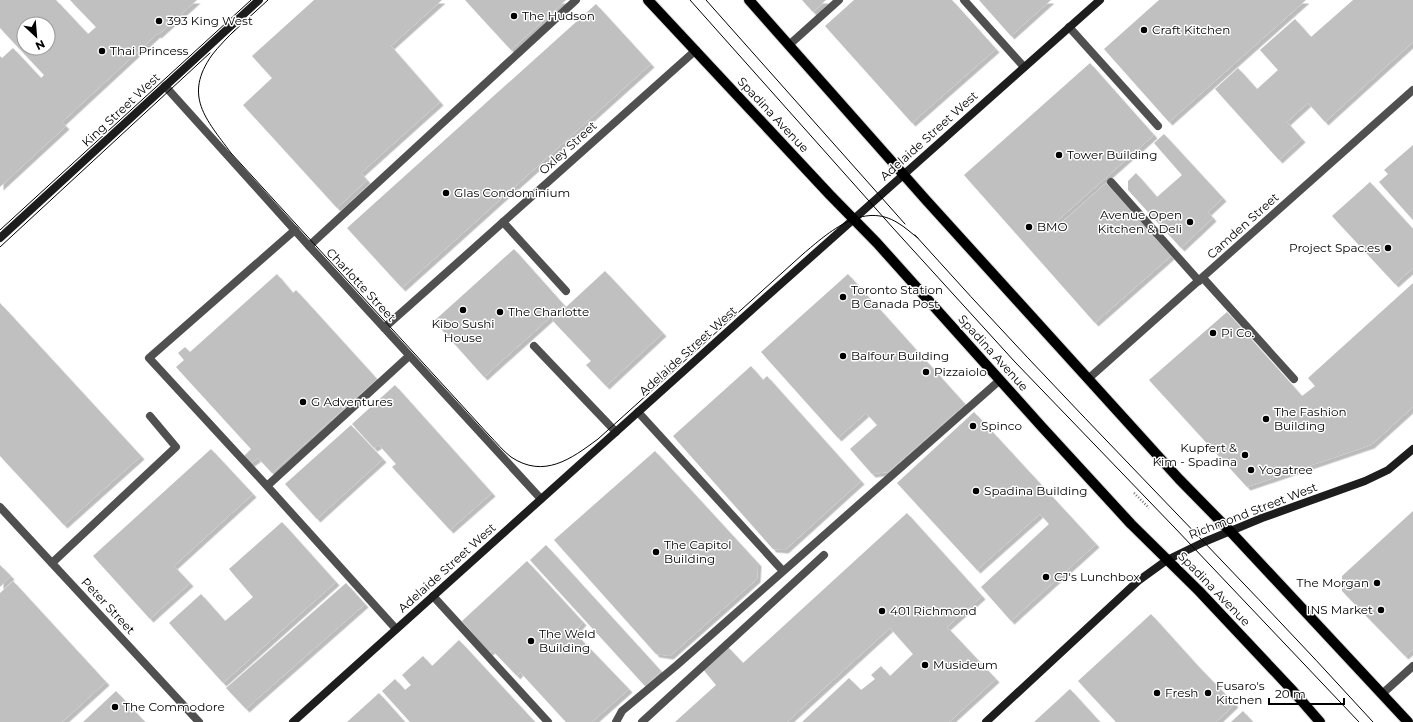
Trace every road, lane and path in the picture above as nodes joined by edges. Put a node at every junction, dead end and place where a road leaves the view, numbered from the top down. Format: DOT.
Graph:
graph roads {
  1 [pos="259,0"];
  2 [pos="576,0"];
  3 [pos="648,0"];
  4 [pos="749,0"];
  5 [pos="839,0"];
  6 [pos="964,0"];
  7 [pos="1100,0"];
  8 [pos="1069,28"];
  9 [pos="789,45"];
  10 [pos="696,50"];
  11 [pos="1024,67"];
  12 [pos="165,86"];
  13 [pos="1413,90"];
  14 [pos="1158,126"];
  15 [pos="903,175"];
  16 [pos="1111,182"];
  17 [pos="854,219"];
  18 [pos="503,222"];
  19 [pos="295,230"];
  20 [pos="0,238"];
  21 [pos="309,246"];
  22 [pos="1201,279"];
  23 [pos="566,291"];
  24 [pos="384,328"];
  25 [pos="534,346"];
  26 [pos="409,356"];
  27 [pos="1088,379"];
  28 [pos="1294,379"];
  29 [pos="1000,380"];
  30 [pos="638,412"];
  31 [pos="150,416"];
  32 [pos="616,432"];
  33 [pos="1413,449"];
  34 [pos="267,486"];
  35 [pos="1134,493"];
  36 [pos="541,499"];
  37 [pos="1149,508"];
  38 [pos="1,511"];
  39 [pos="1230,531"];
  40 [pos="824,556"];
  41 [pos="1167,560"];
  42 [pos="52,563"];
  43 [pos="783,572"];
  44 [pos="433,596"];
  45 [pos="396,630"];
  46 [pos="1413,666"];
  47 [pos="1382,694"];
  48 [pos="199,722"];
  49 [pos="293,722"];
  50 [pos="548,722"];
  51 [pos="616,722"];
  52 [pos="642,722"];
  53 [pos="986,722"];
  54 [pos="1320,722"];
  55 [pos="1408,722"];
  1 -- 12 [label="main road, King Street West"];
  2 -- 21 [label="street"];
  3 -- 10 [label="main road, Spadina Avenue"];
  4 -- 9 [label="main road"];
  5 -- 9 [label="street"];
  6 -- 11 [label="street"];
  7 -- 8 [label="main road, Adelaide Street West"];
  8 -- 11 [label="main road, Adelaide Street West"];
  8 -- 14 [label="street"];
  9 -- 15 [label="main road"];
  10 -- 17 [label="main road, Spadina Avenue"];
  10 -- 18 [label="street, Oxley Street"];
  11 -- 15 [label="main road, Adelaide Street West"];
  12 -- 19 [label="street, Charlotte Street"];
  12 -- 20 [label="main road, King Street West"];
  13 -- 22 [label="street, Camden Street"];
  15 -- 17 [label="main road, Adelaide Street West"];
  15 -- 27 [label="main road"];
  16 -- 22 [label="street"];
  17 -- 29 [label="main road, Spadina Avenue"];
  17 -- 30 [label="main road, Adelaide Street West"];
  18 -- 23 [label="street"];
  18 -- 24 [label="street, Oxley Street"];
  19 -- 21 [label="street, Charlotte Street"];
  19 -- 34 [label="street"];
  21 -- 24 [label="street, Charlotte Street"];
  22 -- 27 [label="street, Camden Street"];
  22 -- 28 [label="street"];
  24 -- 26 [label="street, Charlotte Street"];
  25 -- 32 [label="street"];
  26 -- 34 [label="street"];
  26 -- 36 [label="street, Charlotte Street"];
  27 -- 39 [label="main road"];
  29 -- 41 [label="main road, Spadina Avenue"];
  29 -- 43 [label="street"];
  30 -- 32 [label="main road, Adelaide Street West"];
  30 -- 43 [label="street"];
  31 -- 42 [label="street"];
  32 -- 36 [label="main road, Adelaide Street West"];
  33 -- 39 [label="main road, Richmond Street West"];
  34 -- 45 [label="street"];
  35 -- 37 [label="path"];
  36 -- 44 [label="main road, Adelaide Street West"];
  38 -- 42 [label="street, Peter Street"];
  39 -- 41 [label="main road, Richmond Street West"];
  39 -- 47 [label="main road"];
  40 -- 52 [label="street"];
  41 -- 53 [label="main road, Richmond Street West"];
  41 -- 54 [label="main road, Spadina Avenue"];
  42 -- 48 [label="street, Peter Street"];
  43 -- 51 [label="street"];
  44 -- 45 [label="main road, Adelaide Street West"];
  44 -- 50 [label="street"];
  45 -- 49 [label="main road, Adelaide Street West"];
  46 -- 47 [label="street"];
  47 -- 55 [label="main road"];
}
